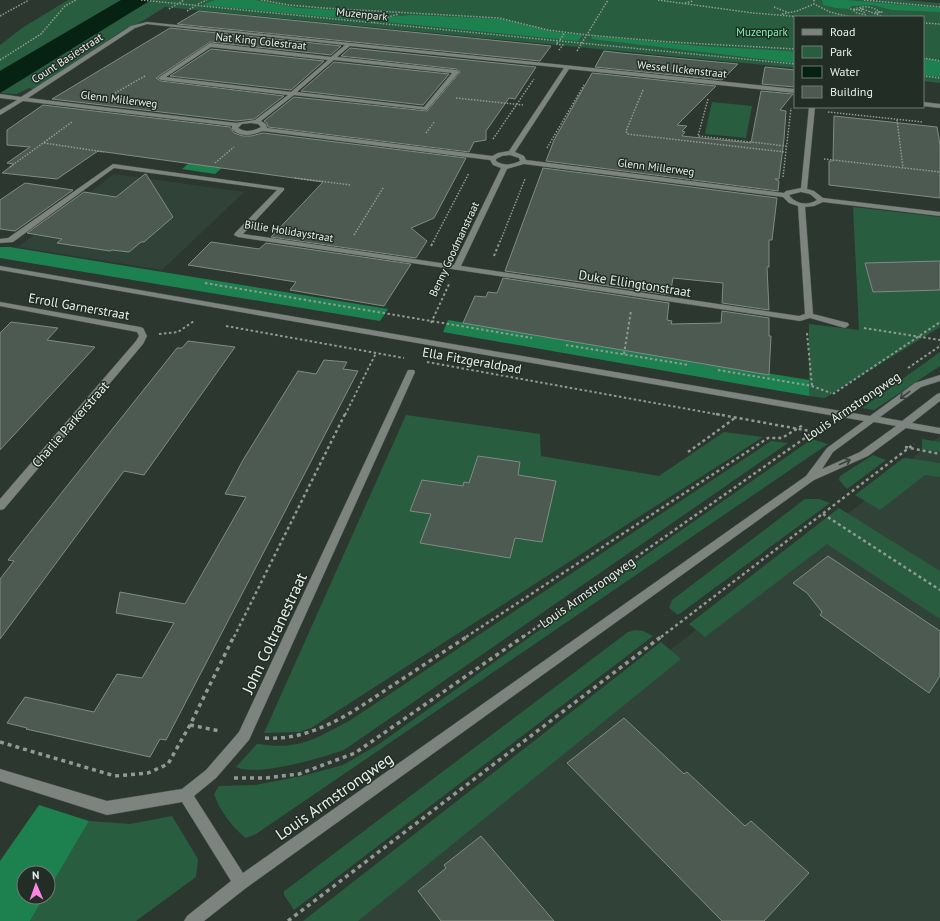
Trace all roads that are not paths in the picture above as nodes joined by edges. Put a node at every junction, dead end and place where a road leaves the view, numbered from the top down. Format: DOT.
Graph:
graph roads {
  1 [pos="147,23"];
  2 [pos="349,44"];
  3 [pos="333,58"];
  4 [pos="568,67"];
  5 [pos="794,91"];
  6 [pos="292,94"];
  7 [pos="0,96"];
  8 [pos="23,98"];
  9 [pos="924,104"];
  10 [pos="940,106"];
  11 [pos="812,109"];
  12 [pos="0,113"];
  13 [pos="257,121"];
  14 [pos="236,125"];
  15 [pos="262,129"];
  16 [pos="511,153"];
  17 [pos="493,158"];
  18 [pos="523,162"];
  19 [pos="505,166"];
  20 [pos="804,190"];
  21 [pos="786,195"];
  22 [pos="820,200"];
  23 [pos="801,205"];
  24 [pos="940,214"];
  25 [pos="0,241"];
  26 [pos="457,267"];
  27 [pos="0,268"];
  28 [pos="0,304"];
  29 [pos="809,315"];
  30 [pos="846,325"];
  31 [pos="141,339"];
  32 [pos="411,372"];
  33 [pos="940,378"];
  34 [pos="940,396"];
  35 [pos="874,419"];
  36 [pos="904,424"];
  37 [pos="940,431"];
  38 [pos="810,478"];
  39 [pos="0,506"];
  40 [pos="0,775"];
  41 [pos="185,794"];
  42 [pos="241,883"];
  43 [pos="192,921"];
  1 -- 2 [label="street, Nat King Colestraat"];
  1 -- 8 [label="street, Count Basiestraat"];
  2 -- 3 [label="street"];
  2 -- 4 [label="street, Nat King Colestraat"];
  3 -- 6 [label="street"];
  3 -- 6 [label="street, Nat King Colestraat"];
  3 -- 6 [label="street, Nat King Colestraat"];
  4 -- 5 [label="street, Wessel Ilckenstraat"];
  4 -- 16 [label="street"];
  6 -- 13 [label="street"];
  7 -- 8 [label="street, Glenn Millerweg"];
  8 -- 12 [label="street, Count Basiestraat"];
  8 -- 14 [label="street, Glenn Millerweg"];
  9 -- 10 [label="street"];
  11 -- 20 [label="street"];
  13 -- 14 [label="street"];
  13 -- 15 [label="street"];
  14 -- 15 [label="street"];
  15 -- 17 [label="street"];
  16 -- 17 [label="street"];
  16 -- 18 [label="street"];
  17 -- 19 [label="street"];
  18 -- 19 [label="street"];
  18 -- 21 [label="street, Glenn Millerweg"];
  19 -- 26 [label="street, Benny Goodmanstraat"];
  20 -- 21 [label="street"];
  20 -- 22 [label="street"];
  21 -- 23 [label="street"];
  22 -- 23 [label="street"];
  22 -- 24 [label="street"];
  23 -- 29 [label="street"];
  25 -- 26 [label="street, Billie Holidaystraat"];
  26 -- 29 [label="street, Duke Ellingtonstraat"];
  27 -- 35 [label="street"];
  28 -- 31 [label="street, Erroll Garnerstraat"];
  29 -- 30 [label="street"];
  31 -- 39 [label="street, Charlie Parkerstraat"];
  32 -- 41 [label="street, John Coltranestraat"];
  33 -- 35 [label="street, Louis Armstrongweg, one-way"];
  34 -- 36 [label="street, Louis Armstrongweg"];
  35 -- 36 [label="street"];
  35 -- 38 [label="street, Louis Armstrongweg"];
  36 -- 37 [label="street"];
  38 -- 36 [label="street, Louis Armstrongweg, one-way"];
  38 -- 42 [label="street, Louis Armstrongweg"];
  40 -- 41 [label="street"];
  41 -- 42 [label="street"];
  42 -- 43 [label="street, Louis Armstrongweg"];
}
